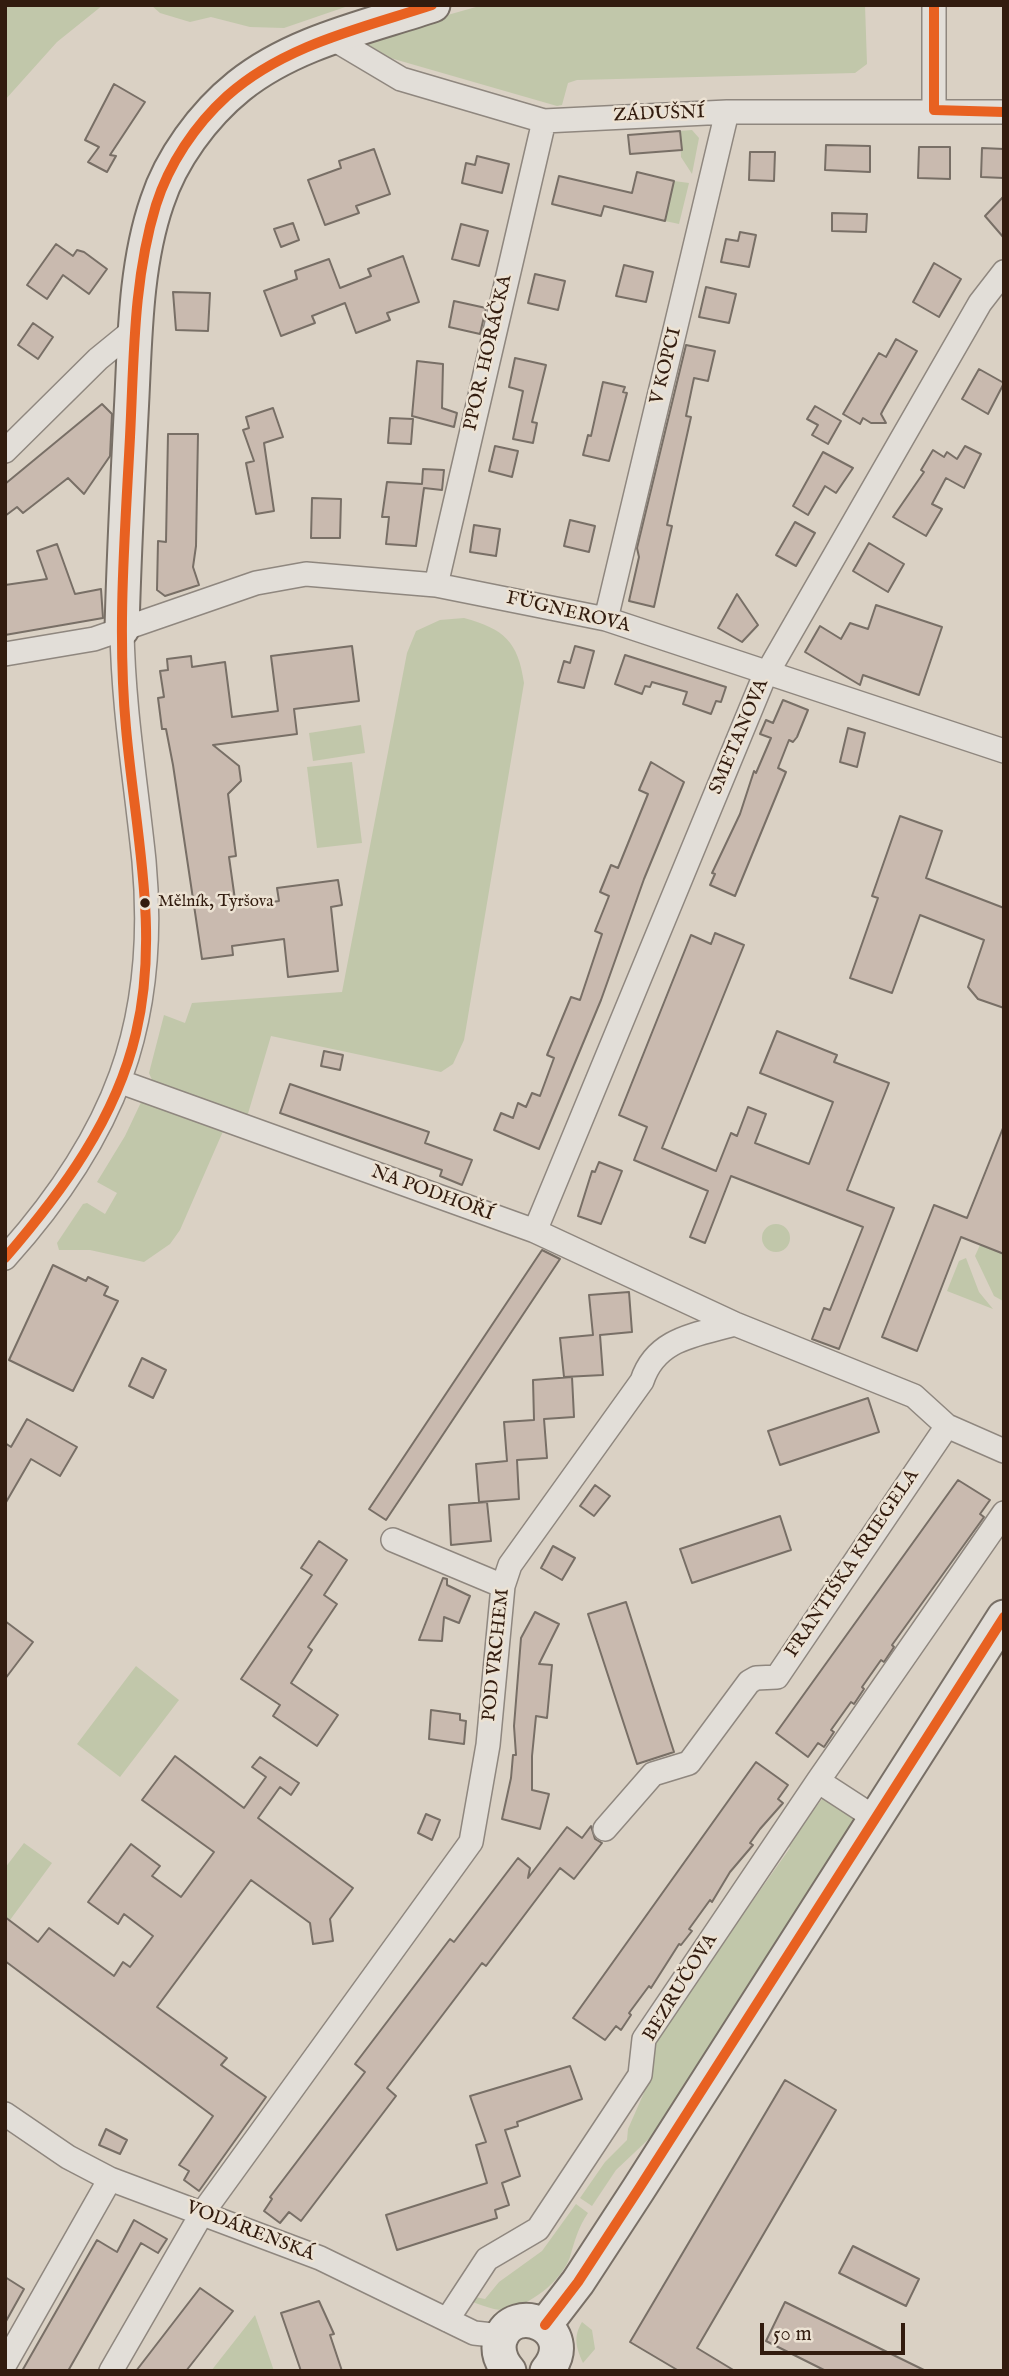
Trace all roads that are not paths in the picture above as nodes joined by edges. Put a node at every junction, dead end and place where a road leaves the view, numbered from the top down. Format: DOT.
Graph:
graph roads {
  1 [pos="433,5"];
  2 [pos="934,5"];
  3 [pos="332,38"];
  4 [pos="934,110"];
  5 [pos="1004,112"];
  6 [pos="727,113"];
  7 [pos="544,121"];
  8 [pos="1004,272"];
  9 [pos="136,328"];
  10 [pos="5,451"];
  11 [pos="436,585"];
  12 [pos="606,619"];
  13 [pos="122,629"];
  14 [pos="5,654"];
  15 [pos="768,672"];
  16 [pos="1004,751"];
  17 [pos="121,1082"];
  18 [pos="535,1231"];
  19 [pos="5,1258"];
  20 [pos="735,1324"];
  21 [pos="947,1426"];
  22 [pos="1004,1451"];
  23 [pos="1004,1513"];
  24 [pos="393,1540"];
  25 [pos="503,1586"];
  26 [pos="1004,1617"];
  27 [pos="818,1781"];
  28 [pos="875,1818"];
  29 [pos="605,1829"];
  30 [pos="5,2113"];
  31 [pos="110,2179"];
  32 [pos="201,2215"];
  33 [pos="447,2320"];
  34 [pos="545,2325"];
  35 [pos="502,2336"];
  36 [pos="5,2364"];
  37 [pos="553,2368"];
  38 [pos="111,2371"];
  39 [pos="509,2371"];
  1 -- 3 [label="street"];
  2 -- 4 [label="street"];
  3 -- 7 [label="street, ZÁDUŠNÍ"];
  3 -- 9 [label="street"];
  4 -- 5 [label="street, ZÁDUŠNÍ"];
  4 -- 6 [label="street, ZÁDUŠNÍ"];
  6 -- 7 [label="street, ZÁDUŠNÍ"];
  6 -- 12 [label="street, V KOPCI"];
  7 -- 11 [label="street, PPOR. HORÁČKA"];
  8 -- 15 [label="street, SMETANOVA"];
  9 -- 10 [label="street"];
  9 -- 13 [label="street"];
  11 -- 12 [label="street, FÜGNEROVA"];
  11 -- 13 [label="street, FÜGNEROVA"];
  12 -- 15 [label="street, FÜGNEROVA"];
  13 -- 14 [label="street, FÜGNEROVA"];
  13 -- 17 [label="street"];
  15 -- 16 [label="street, FÜGNEROVA"];
  15 -- 18 [label="street, SMETANOVA"];
  17 -- 18 [label="street, NA PODHOŘÍ"];
  17 -- 19 [label="street"];
  18 -- 20 [label="street, NA PODHOŘÍ"];
  20 -- 21 [label="street"];
  20 -- 25 [label="street, POD VRCHEM"];
  21 -- 22 [label="street"];
  21 -- 29 [label="street, FRANTIŠKA KRIEGELA"];
  23 -- 27 [label="street, BEZRUČOVA"];
  24 -- 25 [label="street"];
  25 -- 32 [label="street, POD VRCHEM"];
  26 -- 28 [label="street"];
  27 -- 28 [label="street"];
  27 -- 33 [label="street, BEZRUČOVA"];
  28 -- 34 [label="street"];
  30 -- 31 [label="street, VODÁRENSKÁ"];
  31 -- 32 [label="street, VODÁRENSKÁ"];
  31 -- 36 [label="street"];
  32 -- 33 [label="street, VODÁRENSKÁ"];
  32 -- 38 [label="street, POD VRCHEM"];
  33 -- 35 [label="street, VODÁRENSKÁ"];
  34 -- 35 [label="street"];
  34 -- 37 [label="street"];
  35 -- 39 [label="street"];
}
